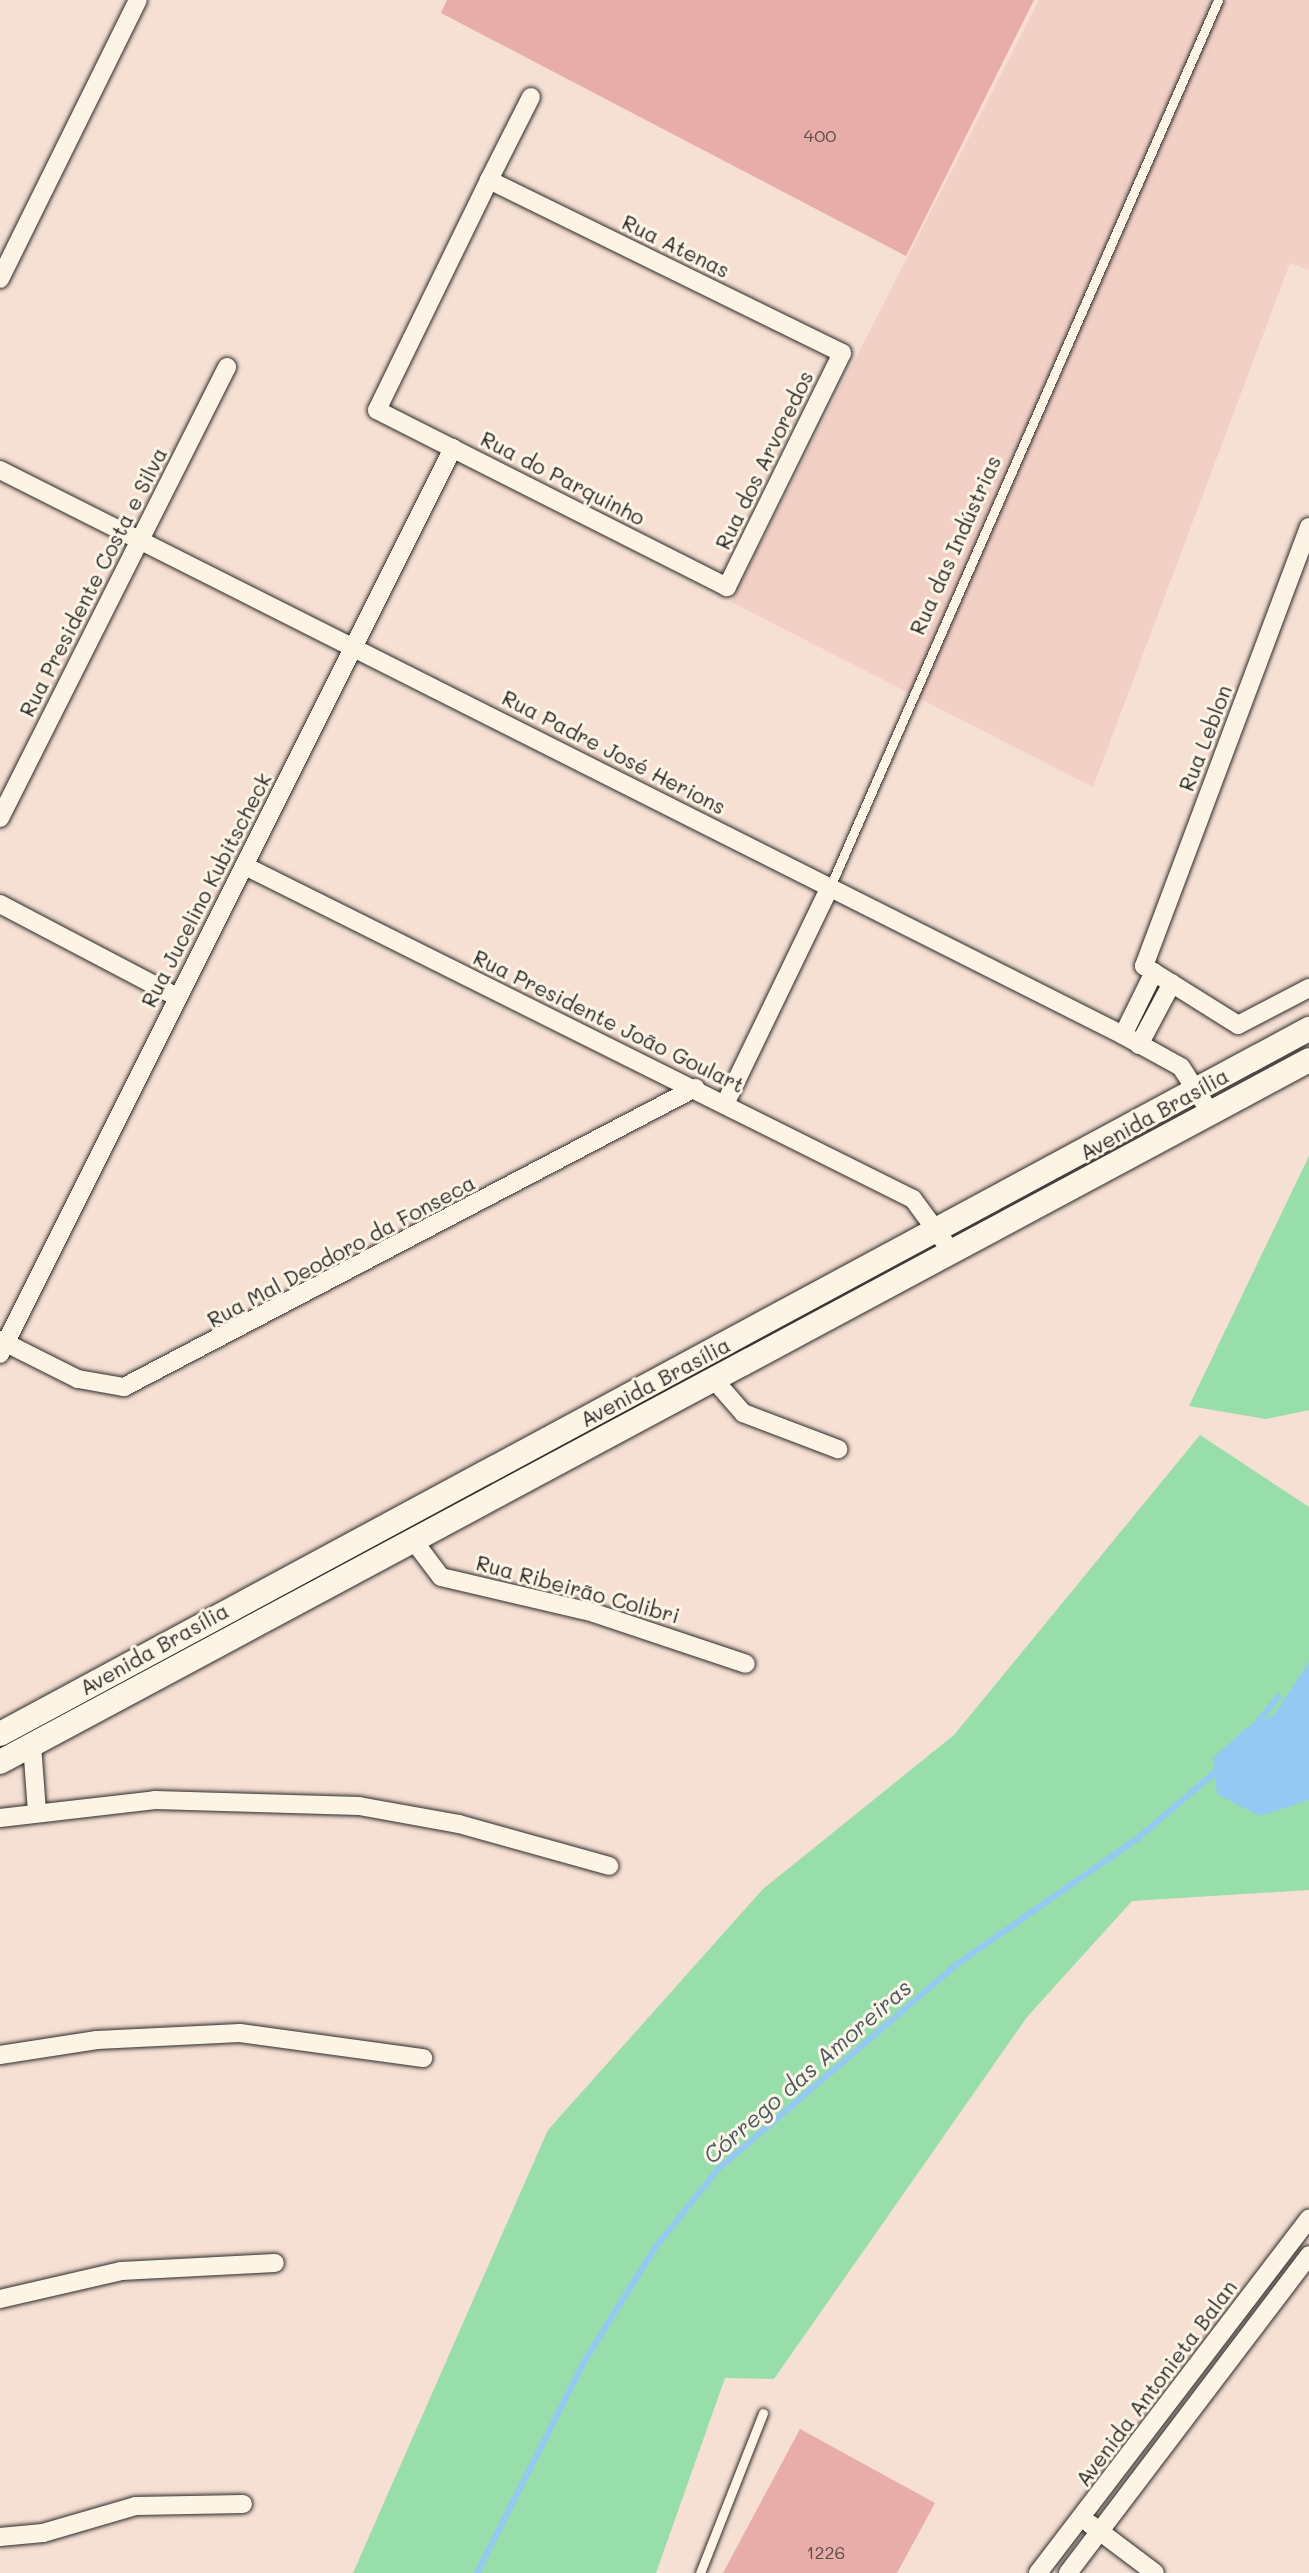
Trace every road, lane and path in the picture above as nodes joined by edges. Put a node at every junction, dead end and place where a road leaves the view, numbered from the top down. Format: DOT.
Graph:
graph roads {
  1 [pos="138,0"];
  2 [pos="1218,0"];
  3 [pos="531,97"];
  4 [pos="489,180"];
  5 [pos="6,252"];
  6 [pos="0,279"];
  7 [pos="842,353"];
  8 [pos="227,367"];
  9 [pos="453,448"];
  10 [pos="0,470"];
  11 [pos="1309,527"];
  12 [pos="139,541"];
  13 [pos="727,587"];
  14 [pos="353,646"];
  15 [pos="0,818"];
  16 [pos="245,866"];
  17 [pos="830,887"];
  18 [pos="0,904"];
  19 [pos="1149,969"];
  20 [pos="1172,983"];
  21 [pos="1309,988"];
  22 [pos="177,997"];
  23 [pos="1309,1029"];
  24 [pos="1123,1035"];
  25 [pos="1139,1045"];
  26 [pos="1309,1059"];
  27 [pos="695,1088"];
  28 [pos="1196,1091"];
  29 [pos="726,1104"];
  30 [pos="1210,1112"];
  31 [pos="945,1242"];
  32 [pos="2,1346"];
  33 [pos="717,1383"];
  34 [pos="838,1449"];
  35 [pos="413,1540"];
  36 [pos="746,1664"];
  37 [pos="0,1734"];
  38 [pos="32,1745"];
  39 [pos="0,1762"];
  40 [pos="37,1811"];
  41 [pos="0,1818"];
  42 [pos="609,1866"];
  43 [pos="0,2054"];
  44 [pos="423,2058"];
  45 [pos="1309,2220"];
  46 [pos="1309,2255"];
  47 [pos="275,2263"];
  48 [pos="0,2299"];
  49 [pos="763,2413"];
  50 [pos="243,2504"];
  51 [pos="1082,2517"];
  52 [pos="1100,2531"];
  53 [pos="0,2537"];
  54 [pos="700,2573"];
  55 [pos="1038,2573"];
  56 [pos="1068,2573"];
  57 [pos="1155,2573"];
  1 -- 5 [label="street"];
  2 -- 17 [label="lane, Rua das Indústrias"];
  3 -- 4 [label="street"];
  4 -- 7 [label="street, Rua Atenas"];
  4 -- 9 [label="street, Rua do Parquinho"];
  5 -- 6 [label="street"];
  7 -- 13 [label="street, Rua dos Arvoredos"];
  8 -- 12 [label="street, Rua Presidente Costa e Silva"];
  9 -- 13 [label="street, Rua do Parquinho"];
  9 -- 14 [label="street, Rua Jucelino Kubitscheck"];
  10 -- 12 [label="street, Rua Padre José Herions"];
  11 -- 19 [label="street, Rua Leblon"];
  12 -- 14 [label="street, Rua Padre José Herions"];
  12 -- 15 [label="street, Rua Presidente Costa e Silva"];
  14 -- 16 [label="street, Rua Jucelino Kubitscheck"];
  14 -- 17 [label="street, Rua Padre José Herions"];
  16 -- 22 [label="street, Rua Jucelino Kubitscheck"];
  16 -- 27 [label="street, Rua Presidente João Goulart"];
  17 -- 24 [label="street, Rua Padre José Herions"];
  17 -- 29 [label="street, Rua das Indústrias"];
  18 -- 22 [label="street"];
  19 -- 20 [label="street"];
  19 -- 24 [label="street, Rua Leblon"];
  20 -- 21 [label="street"];
  20 -- 25 [label="street"];
  22 -- 32 [label="street, Rua Jucelino Kubitscheck"];
  23 -- 28 [label="main road, Avenida Brasília"];
  24 -- 25 [label="street, Rua Padre José Herions"];
  25 -- 28 [label="street, Rua Padre José Herions"];
  26 -- 30 [label="main road, Avenida Brasília"];
  27 -- 29 [label="street, Rua Presidente João Goulart"];
  27 -- 32 [label="street, Rua Mal Deodoro da Fonseca"];
  28 -- 30 [label="street, Rua Padre José Herions"];
  28 -- 31 [label="main road, Avenida Brasília"];
  29 -- 31 [label="street, Rua Presidente João Goulart"];
  30 -- 31 [label="main road, Avenida Brasília"];
  31 -- 33 [label="main road, Avenida Brasília"];
  31 -- 37 [label="main road, Avenida Brasília"];
  33 -- 34 [label="street"];
  33 -- 35 [label="main road, Avenida Brasília"];
  35 -- 36 [label="street, Rua Ribeirão Colibri"];
  35 -- 38 [label="main road, Avenida Brasília"];
  38 -- 39 [label="main road, Avenida Brasília"];
  38 -- 40 [label="street"];
  40 -- 41 [label="street"];
  40 -- 42 [label="street"];
  43 -- 44 [label="street"];
  45 -- 51 [label="street, Avenida Antonieta Balan"];
  46 -- 52 [label="street"];
  47 -- 48 [label="street"];
  49 -- 54 [label="lane"];
  50 -- 53 [label="street"];
  51 -- 52 [label="street"];
  51 -- 55 [label="street, Avenida Antonieta Balan"];
  52 -- 56 [label="street"];
  52 -- 57 [label="street"];
}
